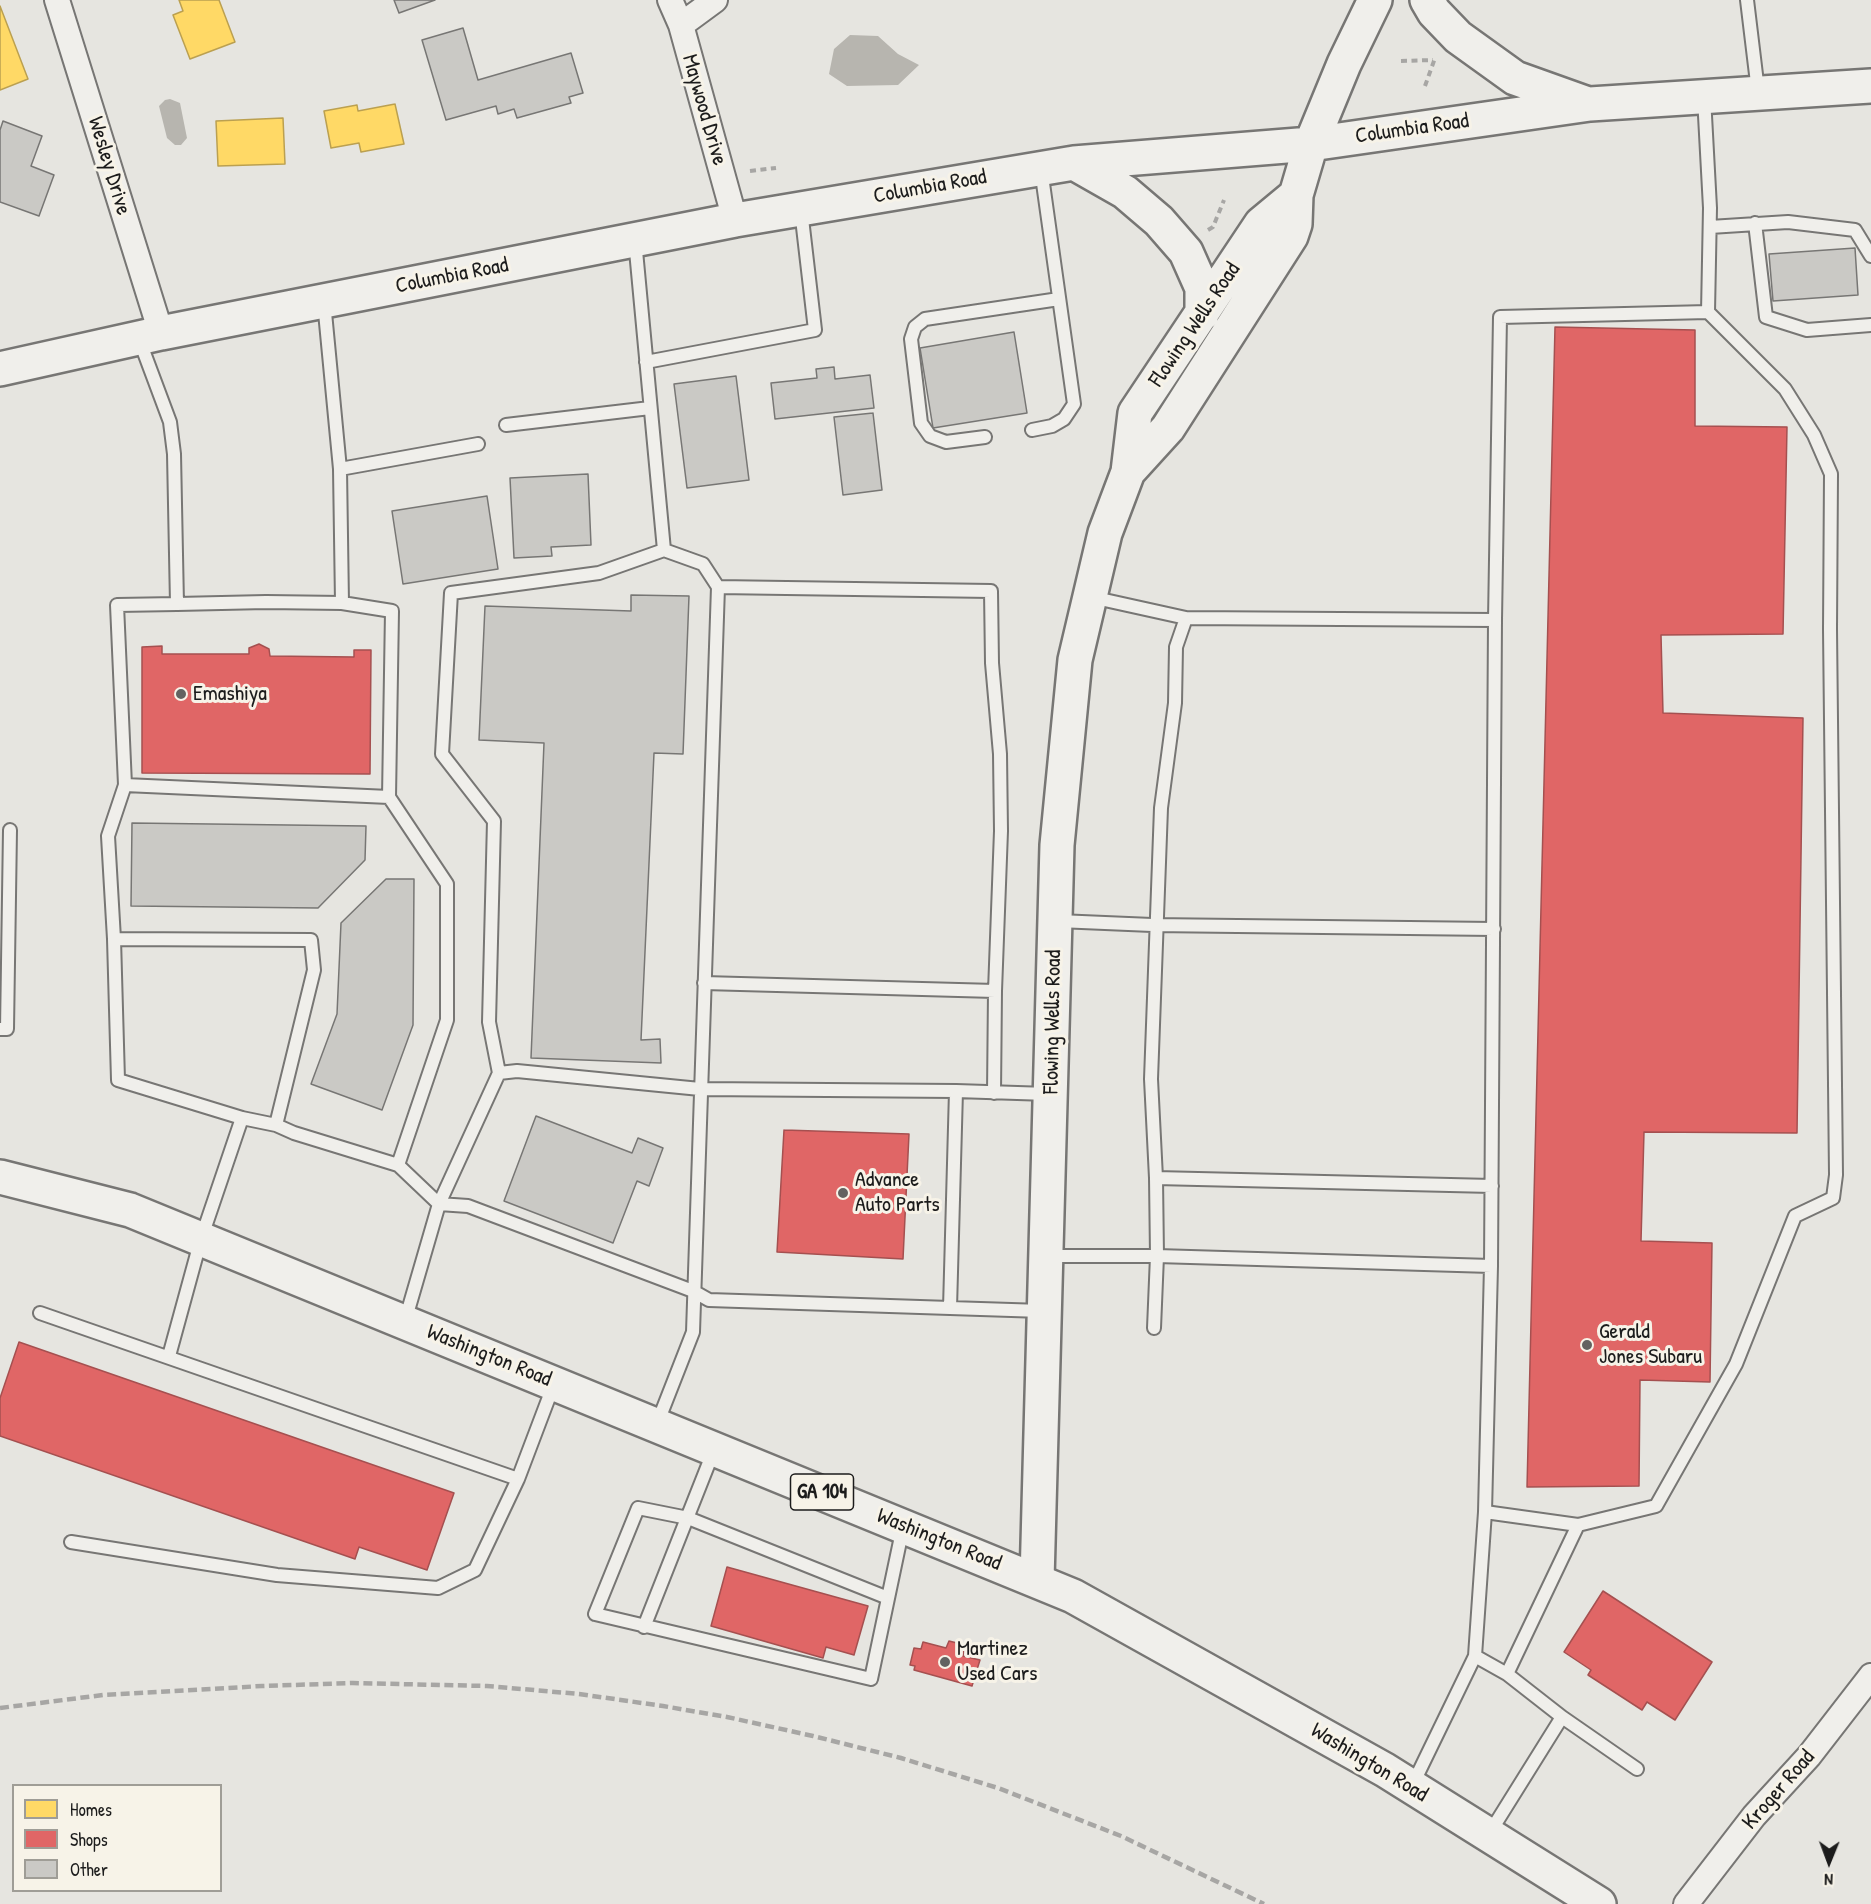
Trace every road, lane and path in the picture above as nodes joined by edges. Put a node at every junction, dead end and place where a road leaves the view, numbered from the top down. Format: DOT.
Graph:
graph roads {
  1 [pos="57,0"];
  2 [pos="670,0"];
  3 [pos="715,0"];
  4 [pos="1375,0"];
  5 [pos="1426,0"];
  6 [pos="1747,0"];
  7 [pos="681,26"];
  8 [pos="1441,52"];
  9 [pos="1433,60"];
  10 [pos="1401,61"];
  11 [pos="1425,86"];
  12 [pos="1871,86"];
  13 [pos="1759,95"];
  14 [pos="1704,96"];
  15 [pos="1590,104"];
  16 [pos="1311,144"];
  17 [pos="1074,163"];
  18 [pos="1041,168"];
  19 [pos="1296,195"];
  20 [pos="1224,200"];
  21 [pos="801,209"];
  22 [pos="735,220"];
  23 [pos="1755,223"];
  24 [pos="1710,227"];
  25 [pos="1203,232"];
  26 [pos="635,240"];
  27 [pos="1871,256"];
  28 [pos="1059,299"];
  29 [pos="324,301"];
  30 [pos="1708,312"];
  31 [pos="1202,314"];
  32 [pos="1871,325"];
  33 [pos="150,335"];
  34 [pos="646,362"];
  35 [pos="0,369"];
  36 [pos="650,408"];
  37 [pos="506,425"];
  38 [pos="1032,430"];
  39 [pos="985,437"];
  40 [pos="478,444"];
  41 [pos="340,469"];
  42 [pos="1128,472"];
  43 [pos="663,550"];
  44 [pos="718,587"];
  45 [pos="1090,597"];
  46 [pos="342,603"];
  47 [pos="177,604"];
  48 [pos="1186,618"];
  49 [pos="1495,620"];
  50 [pos="125,785"];
  51 [pos="389,797"];
  52 [pos="10,830"];
  53 [pos="1056,921"];
  54 [pos="1156,925"];
  55 [pos="1494,928"];
  56 [pos="114,939"];
  57 [pos="704,983"];
  58 [pos="994,991"];
  59 [pos="0,1029"];
  60 [pos="499,1073"];
  61 [pos="700,1089"];
  62 [pos="956,1091"];
  63 [pos="994,1092"];
  64 [pos="1052,1095"];
  65 [pos="242,1118"];
  66 [pos="276,1125"];
  67 [pos="398,1165"];
  68 [pos="0,1177"];
  69 [pos="1156,1178"];
  70 [pos="1491,1186"];
  71 [pos="440,1204"];
  72 [pos="201,1239"];
  73 [pos="1048,1256"];
  74 [pos="1157,1256"];
  75 [pos="1491,1266"];
  76 [pos="693,1291"];
  77 [pos="950,1308"];
  78 [pos="1046,1311"];
  79 [pos="40,1312"];
  80 [pos="405,1322"];
  81 [pos="1154,1328"];
  82 [pos="169,1356"];
  83 [pos="554,1383"];
  84 [pos="657,1425"];
  85 [pos="714,1449"];
  86 [pos="518,1479"];
  87 [pos="1485,1512"];
  88 [pos="687,1518"];
  89 [pos="1578,1525"];
  90 [pos="903,1526"];
  91 [pos="71,1542"];
  92 [pos="1037,1580"];
  93 [pos="888,1598"];
  94 [pos="644,1627"];
  95 [pos="1475,1656"];
  96 [pos="1508,1674"];
  97 [pos="1871,1676"];
  98 [pos="1562,1717"];
  99 [pos="1637,1768"];
  100 [pos="1411,1787"];
  101 [pos="1488,1835"];
  102 [pos="1599,1904"];
  103 [pos="1686,1904"];
  1 -- 33 [label="street, Wesley Drive"];
  2 -- 7 [label="street, Maywood Drive"];
  3 -- 7 [label="street"];
  4 -- 16 [label="main road, Flowing Wells Road"];
  5 -- 15 [label="main road"];
  6 -- 13 [label="lane"];
  7 -- 22 [label="street, Maywood Drive"];
  8 -- 9 [label="path"];
  9 -- 10 [label="path"];
  9 -- 11 [label="path"];
  12 -- 13 [label="main road, Columbia Road"];
  13 -- 14 [label="main road, Columbia Road"];
  14 -- 15 [label="main road, Columbia Road"];
  14 -- 24 [label="lane"];
  15 -- 16 [label="main road, Columbia Road"];
  16 -- 17 [label="main road, Columbia Road"];
  16 -- 19 [label="main road, Flowing Wells Road"];
  17 -- 18 [label="main road, Columbia Road"];
  17 -- 31 [label="main road"];
  18 -- 21 [label="main road, Columbia Road"];
  18 -- 28 [label="lane"];
  19 -- 31 [label="main road, Flowing Wells Road"];
  19 -- 42 [label="main road, Flowing Wells Road"];
  20 -- 25 [label="path"];
  21 -- 22 [label="main road, Columbia Road"];
  21 -- 34 [label="lane"];
  22 -- 26 [label="main road, Columbia Road"];
  23 -- 24 [label="lane"];
  23 -- 27 [label="lane"];
  23 -- 32 [label="lane"];
  24 -- 30 [label="lane"];
  26 -- 29 [label="main road, Columbia Road"];
  26 -- 34 [label="lane"];
  28 -- 38 [label="lane"];
  28 -- 39 [label="lane"];
  29 -- 33 [label="main road, Columbia Road"];
  29 -- 41 [label="lane"];
  30 -- 49 [label="lane"];
  30 -- 89 [label="lane"];
  31 -- 42 [label="main road, Flowing Wells Road"];
  33 -- 35 [label="main road, Columbia Road"];
  33 -- 47 [label="lane"];
  34 -- 36 [label="lane"];
  36 -- 37 [label="lane"];
  36 -- 43 [label="lane"];
  40 -- 41 [label="lane"];
  41 -- 46 [label="lane"];
  42 -- 45 [label="main road, Flowing Wells Road"];
  43 -- 44 [label="lane"];
  43 -- 60 [label="lane"];
  44 -- 57 [label="lane"];
  44 -- 58 [label="lane"];
  45 -- 48 [label="lane"];
  45 -- 53 [label="main road, Flowing Wells Road"];
  46 -- 47 [label="lane"];
  46 -- 51 [label="lane"];
  47 -- 50 [label="lane"];
  48 -- 49 [label="lane"];
  48 -- 54 [label="lane"];
  49 -- 55 [label="lane"];
  50 -- 51 [label="lane"];
  50 -- 56 [label="lane"];
  51 -- 67 [label="lane"];
  52 -- 59 [label="lane"];
  53 -- 54 [label="lane"];
  53 -- 64 [label="main road, Flowing Wells Road"];
  54 -- 55 [label="lane"];
  54 -- 69 [label="lane"];
  55 -- 70 [label="lane"];
  56 -- 65 [label="lane"];
  56 -- 66 [label="lane"];
  57 -- 58 [label="lane"];
  57 -- 61 [label="lane"];
  58 -- 63 [label="lane"];
  60 -- 61 [label="lane"];
  60 -- 71 [label="lane"];
  61 -- 62 [label="lane"];
  61 -- 76 [label="lane"];
  62 -- 63 [label="lane"];
  62 -- 77 [label="lane"];
  63 -- 64 [label="lane"];
  64 -- 73 [label="main road, Flowing Wells Road"];
  65 -- 66 [label="lane"];
  65 -- 72 [label="lane"];
  66 -- 67 [label="lane"];
  67 -- 71 [label="lane"];
  68 -- 72 [label="main road, Washington Road / GA 104"];
  69 -- 70 [label="lane"];
  69 -- 74 [label="lane"];
  70 -- 75 [label="lane"];
  71 -- 76 [label="lane"];
  71 -- 80 [label="lane"];
  72 -- 80 [label="main road, Washington Road / GA 104"];
  72 -- 82 [label="lane"];
  73 -- 74 [label="lane"];
  73 -- 78 [label="main road, Flowing Wells Road"];
  74 -- 75 [label="lane"];
  74 -- 81 [label="lane"];
  75 -- 87 [label="lane"];
  76 -- 77 [label="lane"];
  76 -- 84 [label="lane"];
  77 -- 78 [label="lane"];
  78 -- 92 [label="main road, Flowing Wells Road"];
  79 -- 82 [label="lane"];
  80 -- 83 [label="main road, Washington Road / GA 104"];
  82 -- 86 [label="lane"];
  83 -- 84 [label="main road, Washington Road / GA 104"];
  83 -- 86 [label="lane"];
  84 -- 85 [label="main road, Washington Road / GA 104"];
  85 -- 88 [label="lane"];
  85 -- 90 [label="main road, Washington Road / GA 104"];
  86 -- 91 [label="lane"];
  87 -- 89 [label="lane"];
  87 -- 95 [label="lane"];
  88 -- 93 [label="lane"];
  88 -- 94 [label="lane"];
  88 -- 94 [label="lane"];
  89 -- 96 [label="lane"];
  90 -- 92 [label="main road, Washington Road / GA 104"];
  90 -- 93 [label="lane"];
  92 -- 100 [label="main road, Washington Road / GA 104"];
  93 -- 94 [label="lane"];
  95 -- 96 [label="lane"];
  95 -- 100 [label="lane"];
  96 -- 98 [label="lane"];
  97 -- 103 [label="street, Kroger Road"];
  98 -- 99 [label="lane"];
  98 -- 101 [label="lane"];
  100 -- 101 [label="main road, Washington Road / GA 104"];
  101 -- 102 [label="main road, Washington Road / GA 104"];
}
